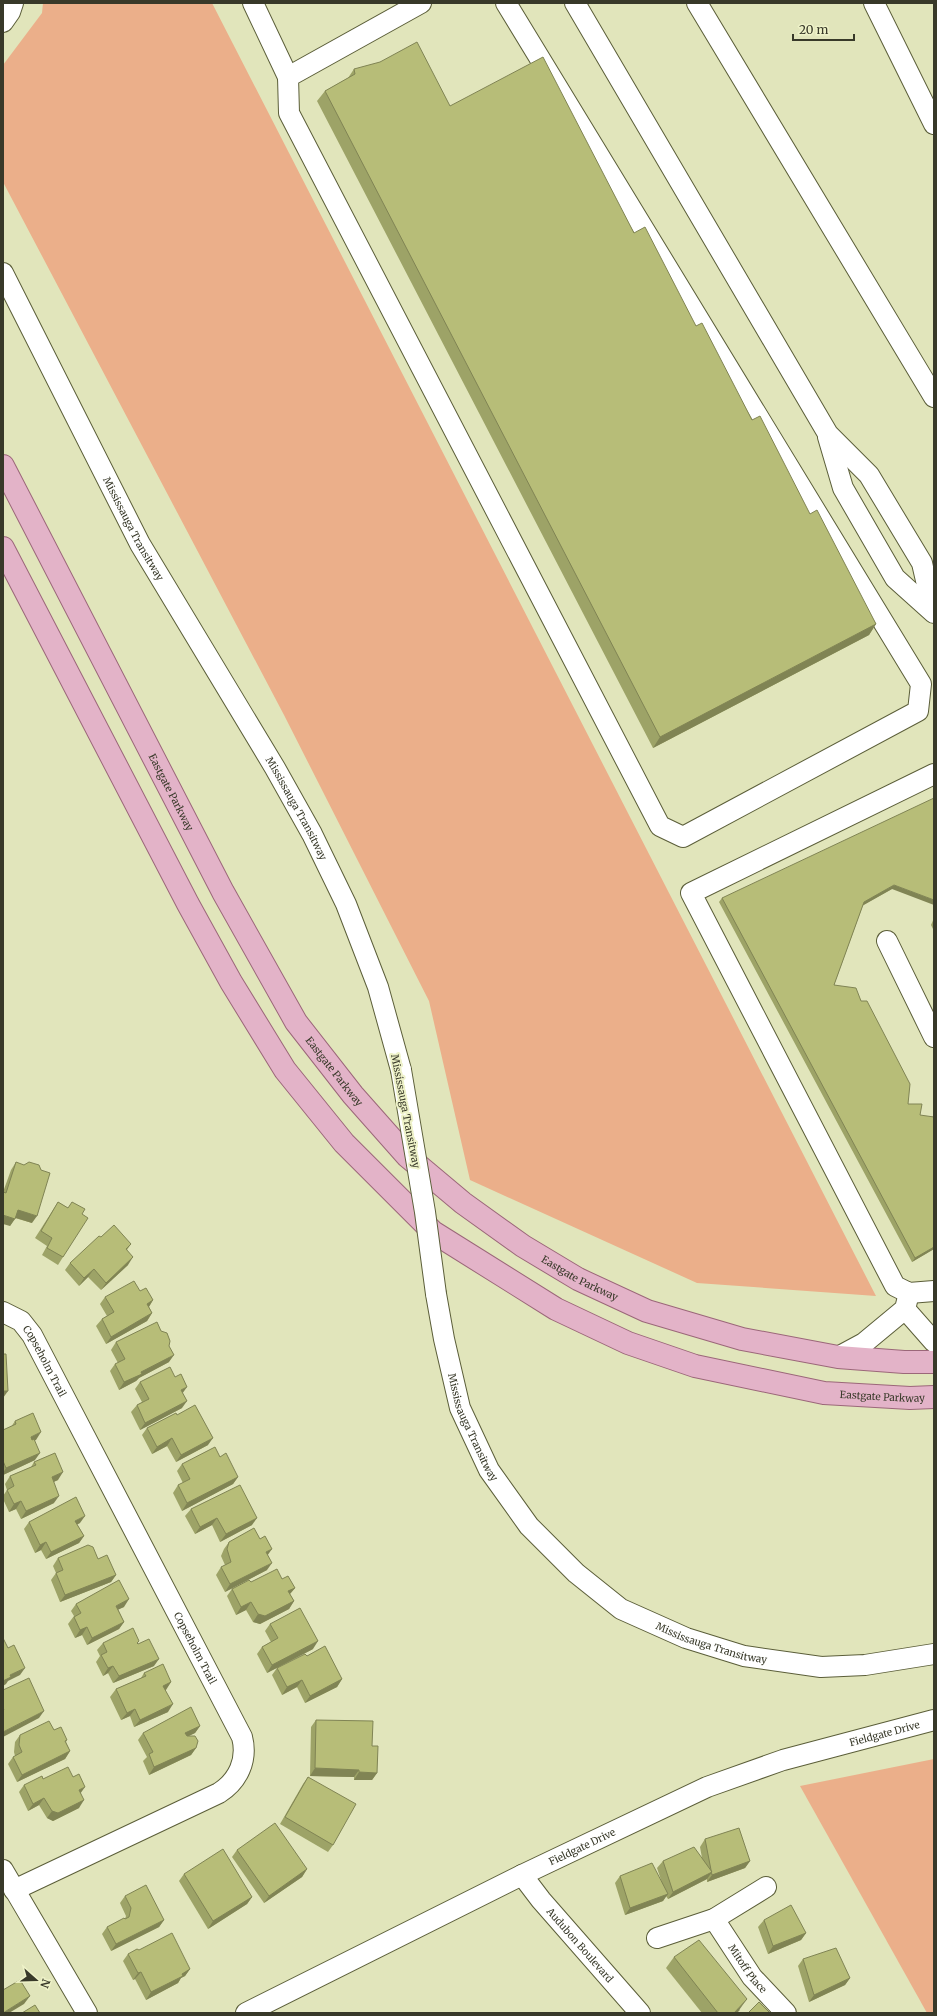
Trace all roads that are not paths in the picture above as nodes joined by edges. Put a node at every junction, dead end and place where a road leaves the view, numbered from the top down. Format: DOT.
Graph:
graph roads {
  1 [pos="13,3"];
  2 [pos="253,3"];
  3 [pos="421,3"];
  4 [pos="506,3"];
  5 [pos="575,3"];
  6 [pos="697,3"];
  7 [pos="874,3"];
  8 [pos="3,22"];
  9 [pos="288,77"];
  10 [pos="934,124"];
  11 [pos="3,273"];
  12 [pos="934,397"];
  13 [pos="828,434"];
  14 [pos="3,466"];
  15 [pos="3,548"];
  16 [pos="933,612"];
  17 [pos="934,774"];
  18 [pos="887,941"];
  19 [pos="934,1037"];
  20 [pos="934,1291"];
  21 [pos="907,1301"];
  22 [pos="3,1312"];
  23 [pos="934,1342"];
  24 [pos="838,1357"];
  25 [pos="934,1362"];
  26 [pos="934,1396"];
  27 [pos="934,1654"];
  28 [pos="934,1720"];
  29 [pos="3,1870"];
  30 [pos="522,1875"];
  31 [pos="766,1887"];
  32 [pos="14,1890"];
  33 [pos="714,1919"];
  34 [pos="657,1938"];
  35 [pos="87,2013"];
  36 [pos="246,2013"];
  37 [pos="640,2013"];
  38 [pos="786,2013"];
  1 -- 8 [label="street"];
  2 -- 9 [label="street"];
  3 -- 9 [label="street"];
  4 -- 9 [label="street"];
  5 -- 13 [label="street"];
  6 -- 12 [label="street"];
  7 -- 10 [label="street"];
  11 -- 27 [label="street, Mississauga Transitway, bridge"];
  13 -- 16 [label="street"];
  13 -- 16 [label="street"];
  14 -- 24 [label="main road, Eastgate Parkway"];
  15 -- 26 [label="main road, Eastgate Parkway"];
  17 -- 21 [label="street"];
  18 -- 19 [label="street"];
  20 -- 21 [label="street"];
  21 -- 23 [label="street"];
  21 -- 24 [label="street"];
  22 -- 32 [label="street, Copseholm Trail"];
  24 -- 25 [label="main road, Eastgate Parkway"];
  28 -- 30 [label="street, Fieldgate Drive"];
  29 -- 32 [label="street"];
  30 -- 36 [label="street, Fieldgate Drive"];
  30 -- 37 [label="street, Audubon Boulevard"];
  31 -- 33 [label="street"];
  32 -- 35 [label="street"];
  33 -- 34 [label="street"];
  33 -- 38 [label="street, Mitoff Place"];
}
